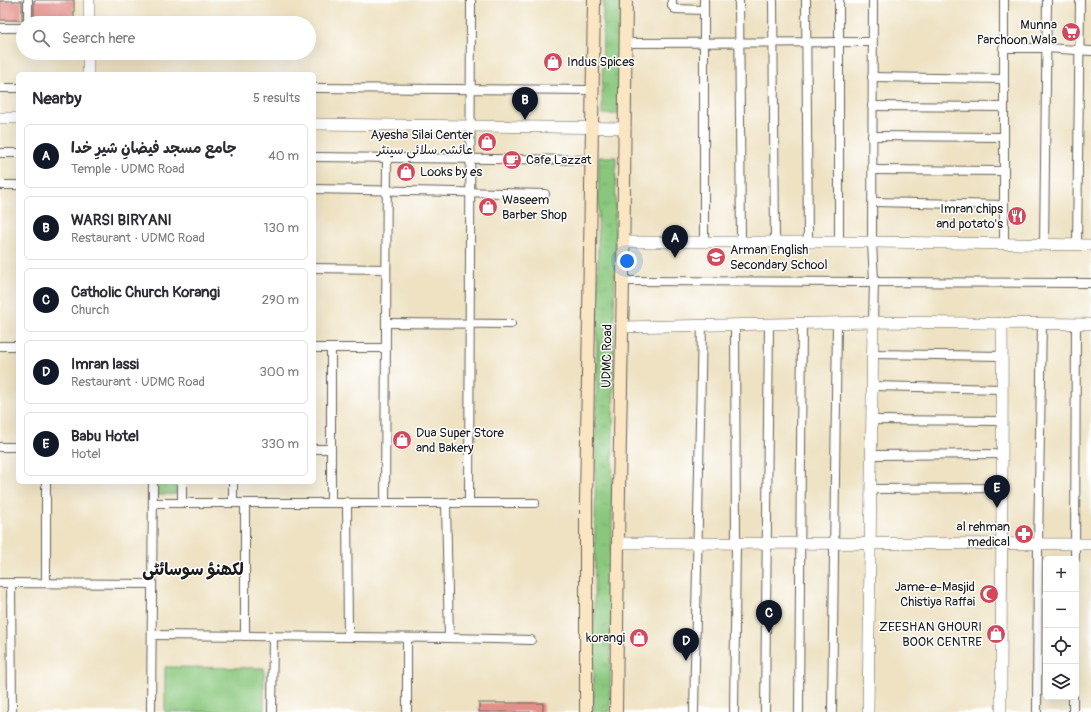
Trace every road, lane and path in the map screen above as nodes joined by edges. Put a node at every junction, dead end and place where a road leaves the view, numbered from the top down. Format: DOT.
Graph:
graph roads {
  1 [pos="28,0"];
  2 [pos="89,0"];
  3 [pos="471,0"];
  4 [pos="594,0"];
  5 [pos="626,0"];
  6 [pos="672,0"];
  7 [pos="704,0"];
  8 [pos="739,0"];
  9 [pos="773,0"];
  10 [pos="806,0"];
  11 [pos="839,0"];
  12 [pos="873,0"];
  13 [pos="1004,0"];
  14 [pos="1047,0"];
  15 [pos="1080,0"];
  16 [pos="704,10"];
  17 [pos="28,16"];
  18 [pos="89,16"];
  19 [pos="0,28"];
  20 [pos="16,28"];
  21 [pos="806,42"];
  22 [pos="838,42"];
  23 [pos="872,42"];
  24 [pos="625,43"];
  25 [pos="704,43"];
  26 [pos="739,43"];
  27 [pos="773,43"];
  28 [pos="1003,48"];
  29 [pos="1046,48"];
  30 [pos="1079,50"];
  31 [pos="1091,51"];
  32 [pos="88,60"];
  33 [pos="88,72"];
  34 [pos="872,77"];
  35 [pos="1003,79"];
  36 [pos="0,88"];
  37 [pos="16,88"];
  38 [pos="316,88"];
  39 [pos="470,89"];
  40 [pos="592,90"];
  41 [pos="872,106"];
  42 [pos="1004,107"];
  43 [pos="0,118"];
  44 [pos="16,118"];
  45 [pos="316,124"];
  46 [pos="470,126"];
  47 [pos="591,128"];
  48 [pos="624,128"];
  49 [pos="872,136"];
  50 [pos="1004,137"];
  51 [pos="0,153"];
  52 [pos="16,153"];
  53 [pos="316,157"];
  54 [pos="387,158"];
  55 [pos="470,159"];
  56 [pos="590,160"];
  57 [pos="873,170"];
  58 [pos="1004,171"];
  59 [pos="0,184"];
  60 [pos="16,185"];
  61 [pos="316,190"];
  62 [pos="387,191"];
  63 [pos="470,192"];
  64 [pos="545,194"];
  65 [pos="873,202"];
  66 [pos="1004,205"];
  67 [pos="704,241"];
  68 [pos="741,241"];
  69 [pos="623,242"];
  70 [pos="775,242"];
  71 [pos="808,242"];
  72 [pos="839,242"];
  73 [pos="872,242"];
  74 [pos="1004,243"];
  75 [pos="1044,244"];
  76 [pos="1077,245"];
  77 [pos="1091,245"];
  78 [pos="316,268"];
  79 [pos="386,269"];
  80 [pos="623,281"];
  81 [pos="874,282"];
  82 [pos="1091,283"];
  83 [pos="837,322"];
  84 [pos="873,322"];
  85 [pos="1002,322"];
  86 [pos="386,323"];
  87 [pos="802,323"];
  88 [pos="469,324"];
  89 [pos="511,324"];
  90 [pos="735,324"];
  91 [pos="769,324"];
  92 [pos="1042,324"];
  93 [pos="1076,324"];
  94 [pos="1091,324"];
  95 [pos="702,325"];
  96 [pos="622,327"];
  97 [pos="0,346"];
  98 [pos="16,346"];
  99 [pos="316,348"];
  100 [pos="332,348"];
  101 [pos="386,348"];
  102 [pos="873,354"];
  103 [pos="1002,356"];
  104 [pos="873,386"];
  105 [pos="1002,389"];
  106 [pos="872,420"];
  107 [pos="1003,421"];
  108 [pos="0,447"];
  109 [pos="16,447"];
  110 [pos="316,449"];
  111 [pos="331,449"];
  112 [pos="1003,454"];
  113 [pos="872,455"];
  114 [pos="46,484"];
  115 [pos="153,484"];
  116 [pos="182,484"];
  117 [pos="233,484"];
  118 [pos="1003,488"];
  119 [pos="872,489"];
  120 [pos="332,502"];
  121 [pos="347,502"];
  122 [pos="385,502"];
  123 [pos="469,502"];
  124 [pos="153,503"];
  125 [pos="182,503"];
  126 [pos="233,503"];
  127 [pos="245,503"];
  128 [pos="446,503"];
  129 [pos="535,503"];
  130 [pos="618,543"];
  131 [pos="696,543"];
  132 [pos="736,543"];
  133 [pos="767,543"];
  134 [pos="801,543"];
  135 [pos="835,543"];
  136 [pos="1001,543"];
  137 [pos="871,544"];
  138 [pos="1038,544"];
  139 [pos="1075,544"];
  140 [pos="1091,544"];
  141 [pos="1075,556"];
  142 [pos="0,583"];
  143 [pos="11,583"];
  144 [pos="46,584"];
  145 [pos="152,584"];
  146 [pos="152,635"];
  147 [pos="246,636"];
  148 [pos="273,636"];
  149 [pos="348,637"];
  150 [pos="407,638"];
  151 [pos="449,638"];
  152 [pos="531,640"];
  153 [pos="1073,700"];
  154 [pos="12,712"];
  155 [pos="151,712"];
  156 [pos="272,712"];
  157 [pos="407,712"];
  158 [pos="586,712"];
  159 [pos="616,712"];
  160 [pos="694,712"];
  161 [pos="734,712"];
  162 [pos="765,712"];
  163 [pos="799,712"];
  164 [pos="832,712"];
  165 [pos="868,712"];
  166 [pos="1001,712"];
  167 [pos="1036,712"];
  168 [pos="1073,712"];
  1 -- 17 [label="street"];
  2 -- 18 [label="street"];
  3 -- 39 [label="street"];
  4 -- 40 [label="main road, UDMC Road"];
  5 -- 24 [label="main road, UDMC Road"];
  6 -- 16 [label="street"];
  7 -- 16 [label="street"];
  8 -- 26 [label="street"];
  9 -- 27 [label="street"];
  10 -- 21 [label="street"];
  11 -- 22 [label="street"];
  12 -- 23 [label="street"];
  13 -- 28 [label="street"];
  14 -- 29 [label="street"];
  15 -- 30 [label="street"];
  16 -- 25 [label="street"];
  19 -- 20 [label="street"];
  21 -- 22 [label="street"];
  21 -- 27 [label="street"];
  21 -- 71 [label="street"];
  22 -- 23 [label="street"];
  22 -- 72 [label="street"];
  23 -- 34 [label="street"];
  24 -- 25 [label="street"];
  24 -- 48 [label="main road, UDMC Road"];
  25 -- 26 [label="street"];
  25 -- 67 [label="street"];
  26 -- 27 [label="street"];
  26 -- 68 [label="street"];
  27 -- 70 [label="street"];
  28 -- 29 [label="street"];
  28 -- 35 [label="street"];
  29 -- 30 [label="street"];
  29 -- 75 [label="street"];
  30 -- 31 [label="street"];
  30 -- 76 [label="street"];
  32 -- 33 [label="street"];
  34 -- 35 [label="street"];
  34 -- 41 [label="street"];
  35 -- 42 [label="street"];
  36 -- 37 [label="street"];
  38 -- 39 [label="street"];
  39 -- 40 [label="street"];
  39 -- 46 [label="street"];
  40 -- 47 [label="main road, UDMC Road"];
  41 -- 42 [label="street"];
  41 -- 49 [label="street"];
  42 -- 50 [label="street"];
  43 -- 44 [label="street"];
  45 -- 46 [label="street"];
  46 -- 47 [label="street"];
  46 -- 55 [label="street"];
  47 -- 48 [label="street"];
  47 -- 56 [label="main road, UDMC Road"];
  48 -- 69 [label="main road, UDMC Road"];
  49 -- 50 [label="street"];
  49 -- 57 [label="street"];
  50 -- 58 [label="street"];
  51 -- 52 [label="street"];
  53 -- 54 [label="street"];
  54 -- 55 [label="street"];
  54 -- 62 [label="street"];
  55 -- 56 [label="street"];
  55 -- 63 [label="street"];
  56 -- 158 [label="main road, UDMC Road"];
  57 -- 58 [label="street"];
  57 -- 65 [label="street"];
  58 -- 66 [label="street"];
  59 -- 60 [label="street"];
  61 -- 62 [label="street"];
  62 -- 63 [label="street"];
  62 -- 79 [label="street"];
  63 -- 64 [label="street"];
  63 -- 88 [label="street"];
  65 -- 66 [label="street"];
  65 -- 73 [label="street"];
  66 -- 74 [label="street"];
  67 -- 68 [label="street"];
  67 -- 69 [label="street"];
  68 -- 70 [label="street"];
  69 -- 80 [label="main road, UDMC Road"];
  70 -- 71 [label="street"];
  71 -- 72 [label="street"];
  72 -- 73 [label="street"];
  73 -- 74 [label="street"];
  73 -- 81 [label="street"];
  74 -- 75 [label="street"];
  75 -- 76 [label="street"];
  76 -- 77 [label="street"];
  78 -- 79 [label="street"];
  79 -- 86 [label="street"];
  80 -- 81 [label="street"];
  80 -- 96 [label="main road, UDMC Road"];
  81 -- 82 [label="street"];
  81 -- 84 [label="street"];
  83 -- 84 [label="street"];
  83 -- 87 [label="street"];
  83 -- 135 [label="street"];
  84 -- 85 [label="street"];
  84 -- 102 [label="street"];
  85 -- 92 [label="street"];
  85 -- 103 [label="street"];
  86 -- 88 [label="street"];
  86 -- 101 [label="street"];
  87 -- 91 [label="street"];
  87 -- 134 [label="street"];
  88 -- 89 [label="street"];
  88 -- 123 [label="street"];
  90 -- 91 [label="street"];
  90 -- 95 [label="street"];
  90 -- 132 [label="street"];
  91 -- 133 [label="street"];
  92 -- 93 [label="street"];
  92 -- 138 [label="street"];
  93 -- 94 [label="street"];
  93 -- 139 [label="street"];
  95 -- 96 [label="street"];
  95 -- 131 [label="street"];
  96 -- 130 [label="main road, UDMC Road"];
  97 -- 98 [label="street"];
  99 -- 100 [label="street"];
  100 -- 101 [label="street"];
  100 -- 111 [label="street"];
  101 -- 122 [label="street"];
  102 -- 103 [label="street"];
  102 -- 104 [label="street"];
  103 -- 105 [label="street"];
  104 -- 105 [label="street"];
  104 -- 106 [label="street"];
  105 -- 107 [label="street"];
  106 -- 107 [label="street"];
  106 -- 113 [label="street"];
  107 -- 112 [label="street"];
  108 -- 109 [label="street"];
  110 -- 111 [label="street"];
  111 -- 120 [label="street"];
  112 -- 113 [label="street"];
  112 -- 118 [label="street"];
  113 -- 119 [label="street"];
  114 -- 144 [label="street"];
  115 -- 124 [label="street"];
  116 -- 125 [label="street"];
  117 -- 126 [label="street"];
  118 -- 119 [label="street"];
  118 -- 136 [label="street"];
  119 -- 137 [label="street"];
  120 -- 121 [label="street"];
  120 -- 127 [label="street"];
  121 -- 122 [label="street"];
  121 -- 149 [label="street"];
  122 -- 128 [label="street"];
  123 -- 128 [label="street"];
  123 -- 129 [label="street"];
  124 -- 125 [label="street"];
  124 -- 145 [label="street"];
  125 -- 126 [label="street"];
  126 -- 127 [label="street"];
  127 -- 147 [label="street"];
  128 -- 151 [label="street"];
  130 -- 131 [label="street"];
  130 -- 159 [label="main road, UDMC Road"];
  131 -- 132 [label="street"];
  131 -- 160 [label="street"];
  132 -- 133 [label="street"];
  132 -- 161 [label="street"];
  133 -- 134 [label="street"];
  133 -- 162 [label="street"];
  134 -- 135 [label="street"];
  134 -- 163 [label="street"];
  135 -- 137 [label="street"];
  135 -- 164 [label="street"];
  136 -- 137 [label="street"];
  136 -- 138 [label="street"];
  136 -- 166 [label="street"];
  137 -- 165 [label="street"];
  138 -- 139 [label="street"];
  138 -- 167 [label="street"];
  139 -- 140 [label="street"];
  139 -- 141 [label="street"];
  142 -- 143 [label="street"];
  143 -- 144 [label="street"];
  143 -- 154 [label="street"];
  144 -- 145 [label="street"];
  145 -- 146 [label="street"];
  146 -- 147 [label="street"];
  146 -- 155 [label="street"];
  147 -- 148 [label="street"];
  148 -- 149 [label="street"];
  148 -- 156 [label="street"];
  149 -- 150 [label="street"];
  150 -- 151 [label="street"];
  150 -- 157 [label="street"];
  151 -- 152 [label="street"];
  153 -- 168 [label="street"];
}
